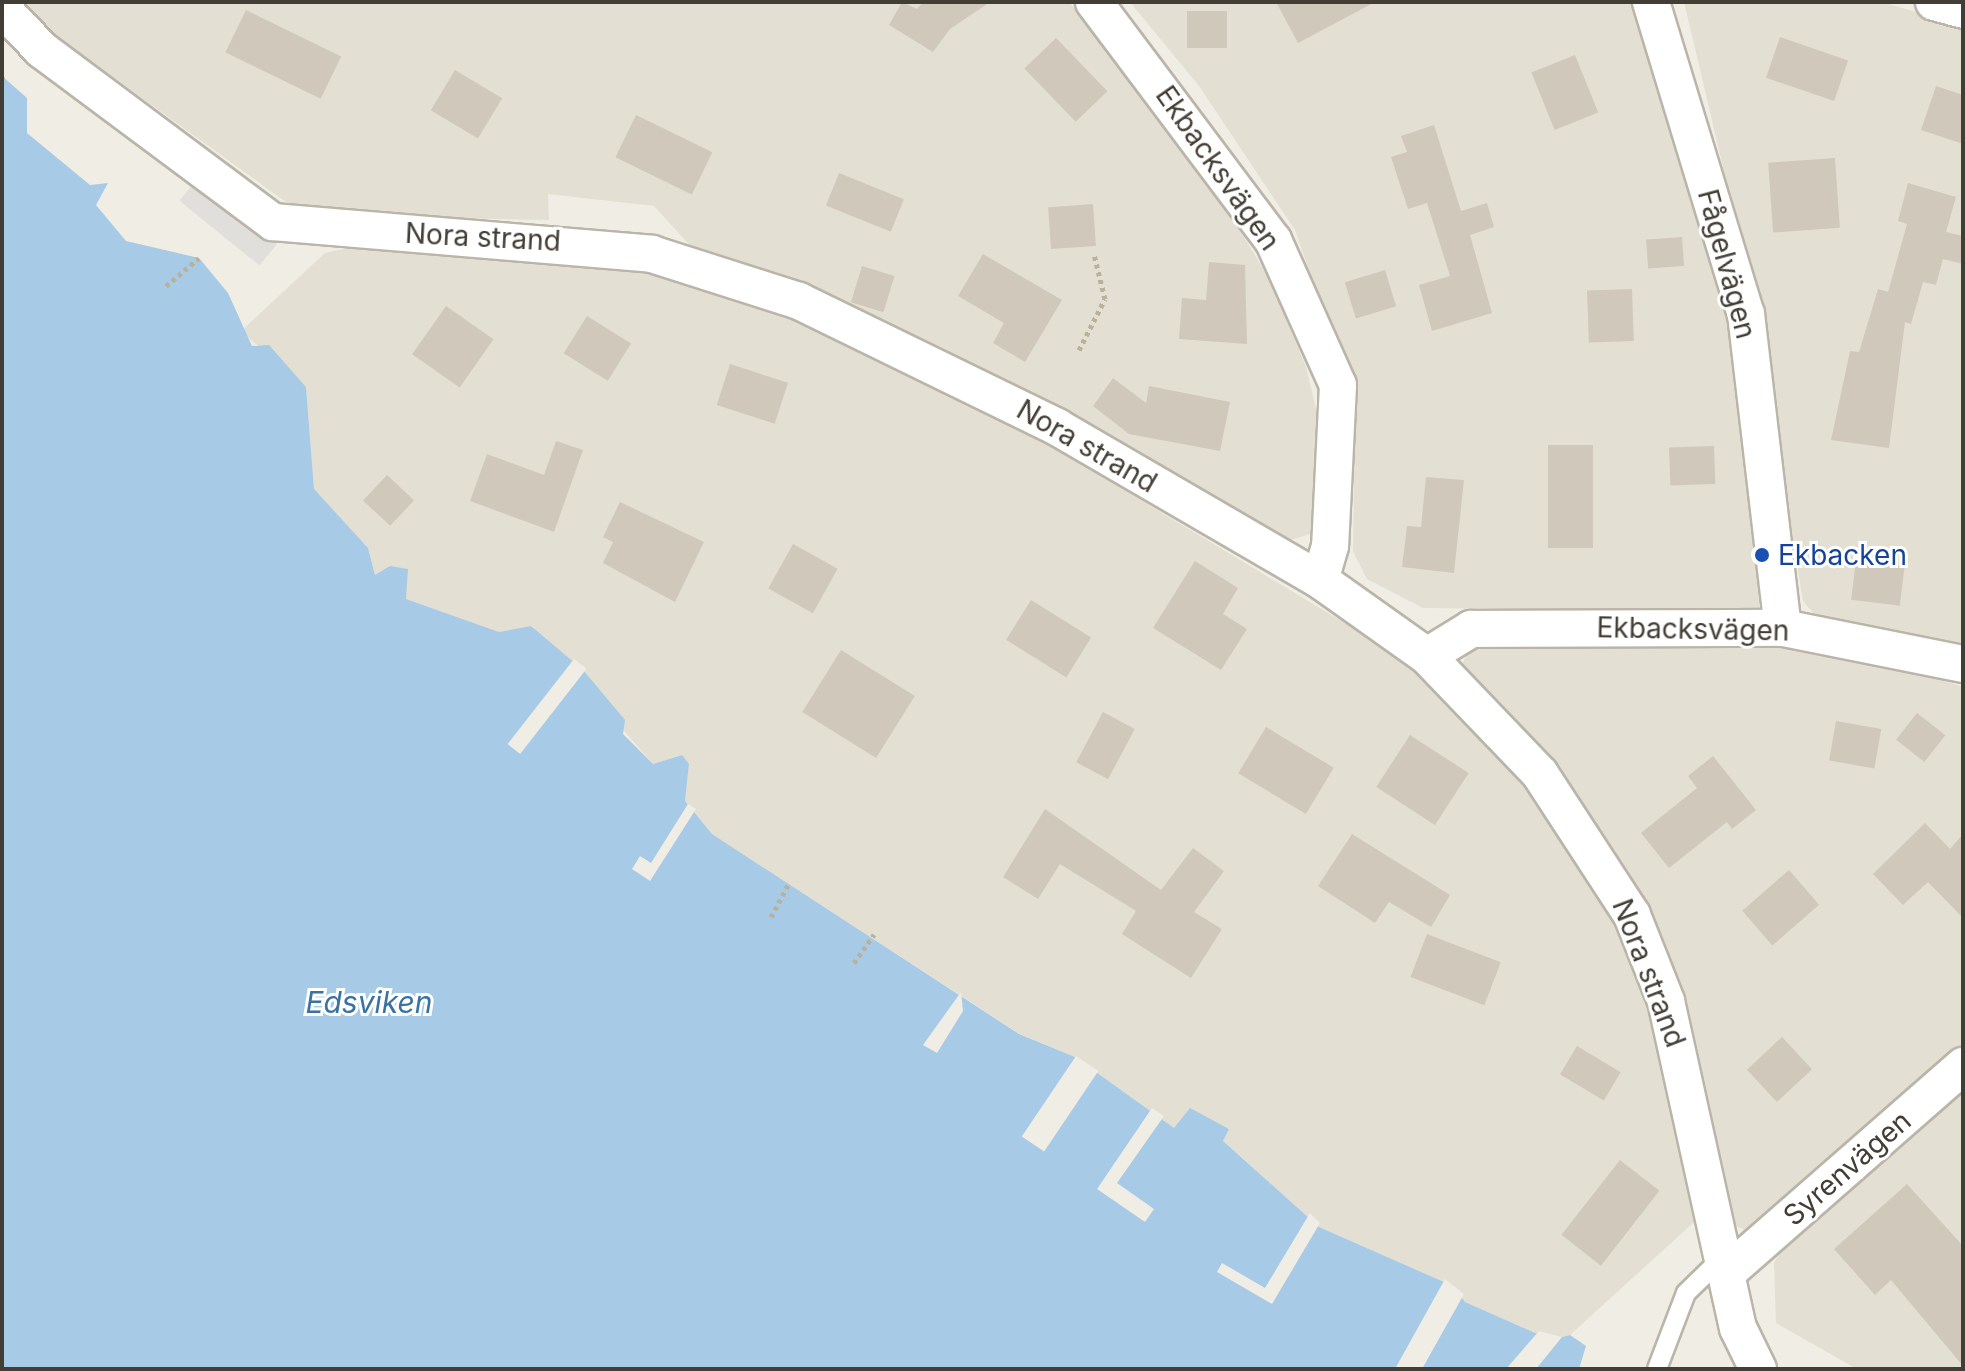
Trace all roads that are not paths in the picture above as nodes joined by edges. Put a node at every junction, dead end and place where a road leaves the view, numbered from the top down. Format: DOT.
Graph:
graph roads {
  1 [pos="1094,2"];
  2 [pos="1651,2"];
  3 [pos="1934,2"];
  4 [pos="2,8"];
  5 [pos="1963,10"];
  6 [pos="1320,580"];
  7 [pos="1783,628"];
  8 [pos="1427,656"];
  9 [pos="1963,664"];
  10 [pos="1963,1066"];
  11 [pos="1728,1262"];
  12 [pos="1657,1369"];
  13 [pos="1758,1369"];
  1 -- 6 [label="street, Ekbacksvägen"];
  2 -- 7 [label="street, Fågelvägen"];
  3 -- 5 [label="street"];
  4 -- 6 [label="street, Nora strand"];
  6 -- 8 [label="street, Nora strand"];
  7 -- 8 [label="street, Ekbacksvägen"];
  7 -- 9 [label="street, Ekbacksvägen"];
  8 -- 11 [label="street, Nora strand"];
  10 -- 11 [label="street, Syrenvägen"];
  11 -- 12 [label="lane"];
  11 -- 13 [label="street, Nora strand"];
}
